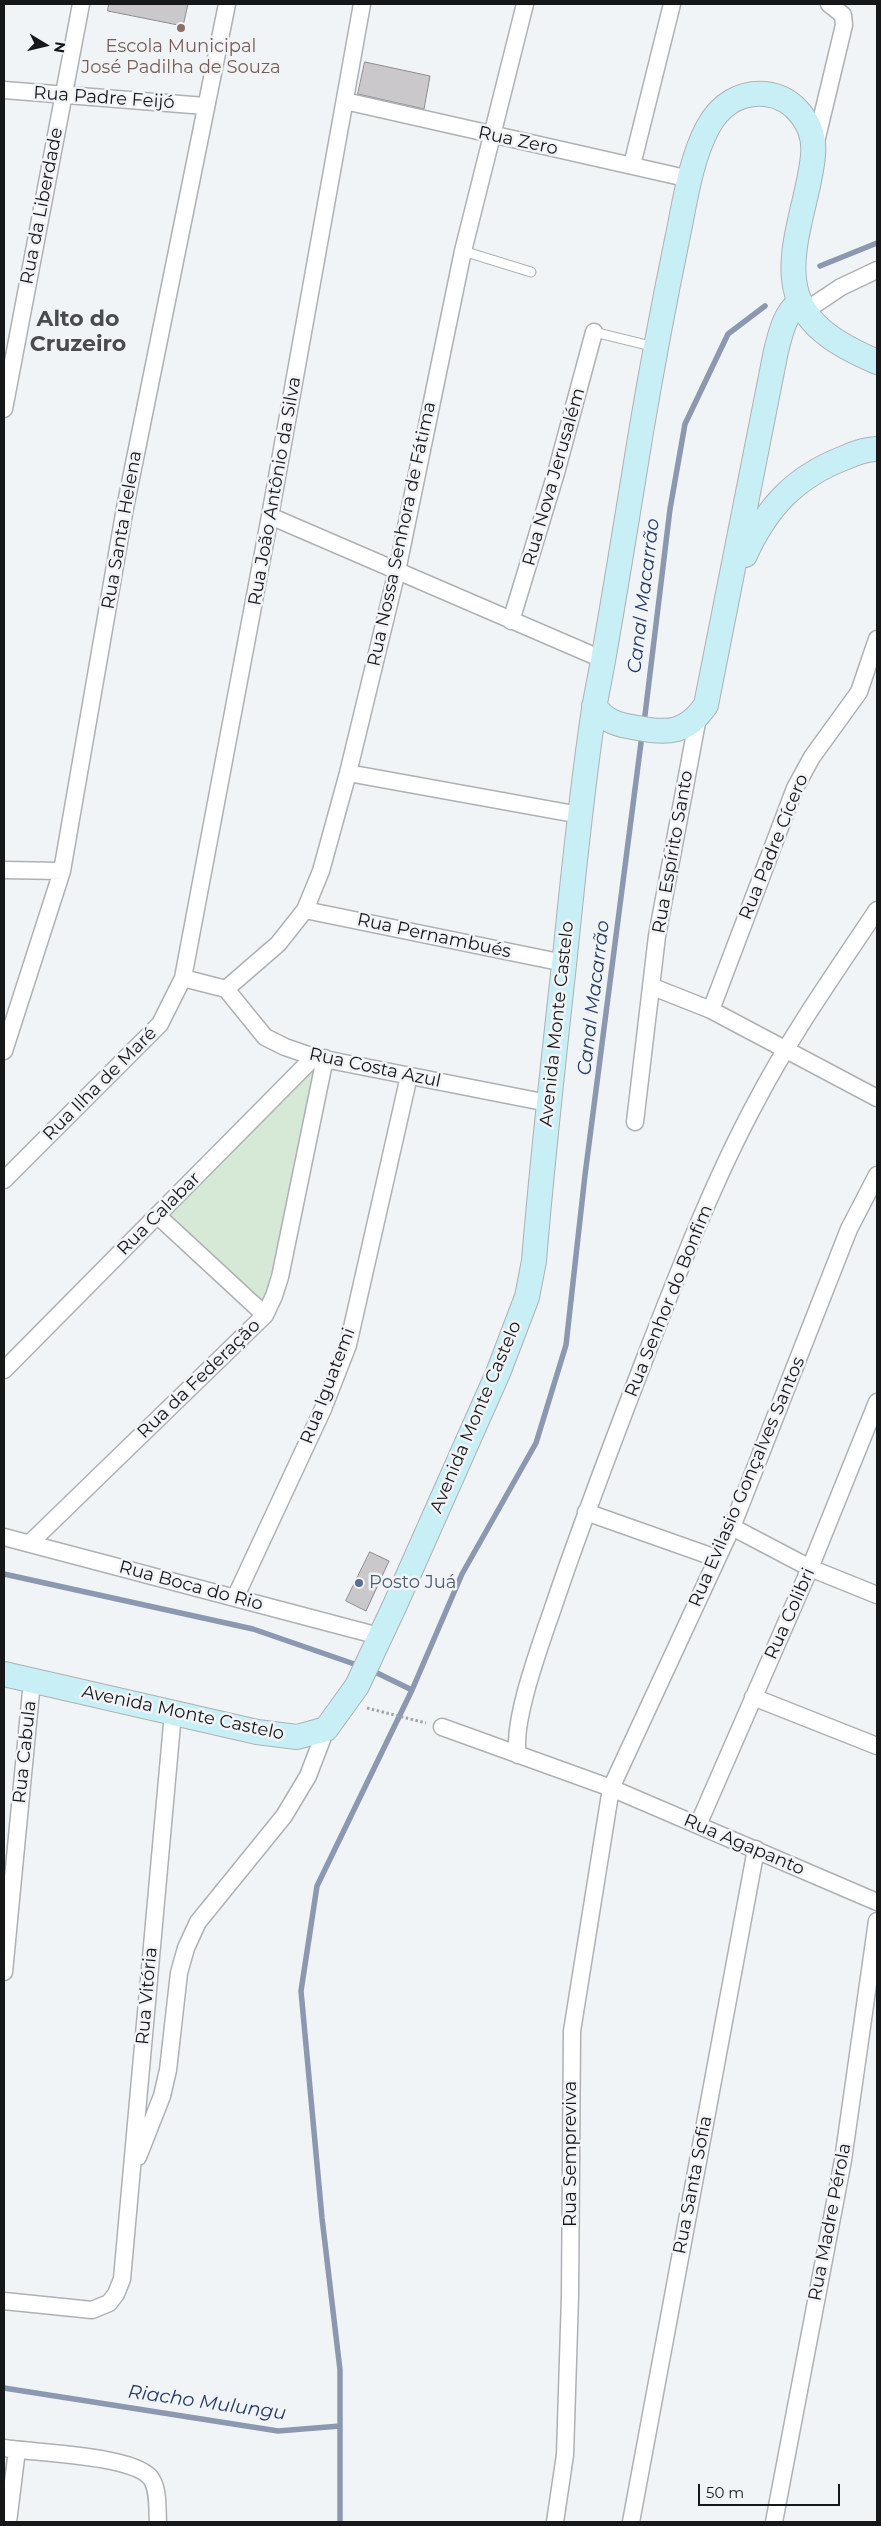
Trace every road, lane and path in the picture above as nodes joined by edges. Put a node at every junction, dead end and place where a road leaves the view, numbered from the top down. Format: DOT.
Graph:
graph roads {
  1 [pos="81,4"];
  2 [pos="227,4"];
  3 [pos="362,4"];
  4 [pos="525,4"];
  5 [pos="672,4"];
  6 [pos="829,4"];
  7 [pos="4,90"];
  8 [pos="63,95"];
  9 [pos="345,101"];
  10 [pos="205,106"];
  11 [pos="494,136"];
  12 [pos="814,152"];
  13 [pos="632,166"];
  14 [pos="690,180"];
  15 [pos="463,251"];
  16 [pos="877,270"];
  17 [pos="531,272"];
  18 [pos="800,302"];
  19 [pos="594,332"];
  20 [pos="655,347"];
  21 [pos="877,362"];
  22 [pos="4,405"];
  23 [pos="877,449"];
  24 [pos="270,516"];
  25 [pos="397,571"];
  26 [pos="725,607"];
  27 [pos="511,621"];
  28 [pos="877,639"];
  29 [pos="604,660"];
  30 [pos="594,706"];
  31 [pos="698,718"];
  32 [pos="624,726"];
  33 [pos="588,752"];
  34 [pos="348,773"];
  35 [pos="580,815"];
  36 [pos="4,870"];
  37 [pos="62,871"];
  38 [pos="304,910"];
  39 [pos="877,910"];
  40 [pos="564,963"];
  41 [pos="184,978"];
  42 [pos="653,987"];
  43 [pos="226,989"];
  44 [pos="711,1010"];
  45 [pos="786,1048"];
  46 [pos="4,1051"];
  47 [pos="319,1058"];
  48 [pos="409,1076"];
  49 [pos="877,1098"];
  50 [pos="548,1103"];
  51 [pos="635,1122"];
  52 [pos="877,1175"];
  53 [pos="4,1180"];
  54 [pos="158,1216"];
  55 [pos="265,1315"];
  56 [pos="4,1370"];
  57 [pos="877,1402"];
  58 [pos="871,1437"];
  59 [pos="586,1512"];
  60 [pos="732,1527"];
  61 [pos="4,1537"];
  62 [pos="30,1543"];
  63 [pos="716,1558"];
  64 [pos="810,1568"];
  65 [pos="877,1595"];
  66 [pos="235,1598"];
  67 [pos="375,1646"];
  68 [pos="4,1674"];
  69 [pos="32,1681"];
  70 [pos="753,1697"];
  71 [pos="173,1713"];
  72 [pos="385,1713"];
  73 [pos="423,1722"];
  74 [pos="442,1727"];
  75 [pos="326,1729"];
  76 [pos="877,1746"];
  77 [pos="518,1755"];
  78 [pos="611,1788"];
  79 [pos="698,1825"];
  80 [pos="756,1849"];
  81 [pos="877,1902"];
  82 [pos="877,1920"];
  83 [pos="4,1972"];
  84 [pos="131,2173"];
  85 [pos="4,2301"];
  86 [pos="10,2449"];
  87 [pos="8,2522"];
  88 [pos="158,2522"];
  89 [pos="556,2522"];
  90 [pos="631,2522"];
  91 [pos="774,2522"];
  1 -- 8 [label="street, Rua da Liberdade"];
  2 -- 10 [label="street, Rua Santa Helena"];
  3 -- 9 [label="street, Rua João Antônio da Silva"];
  4 -- 11 [label="street, Rua Nossa Senhora de Fátima"];
  5 -- 13 [label="street"];
  6 -- 12 [label="street"];
  7 -- 8 [label="street, Rua Padre Feijó"];
  8 -- 10 [label="street, Rua Padre Feijó"];
  8 -- 22 [label="street, Rua da Liberdade"];
  9 -- 11 [label="street, Rua Zero"];
  9 -- 24 [label="street, Rua João Antônio da Silva"];
  10 -- 37 [label="street, Rua Santa Helena"];
  11 -- 13 [label="street, Rua Zero"];
  11 -- 15 [label="street, Rua Nossa Senhora de Fátima"];
  12 -- 14 [label="street, Avenida Monte Castelo"];
  12 -- 18 [label="street"];
  13 -- 14 [label="street, Rua Zero"];
  14 -- 20 [label="street, Avenida Monte Castelo"];
  15 -- 17 [label="lane"];
  15 -- 25 [label="street, Rua Nossa Senhora de Fátima"];
  16 -- 18 [label="street"];
  18 -- 21 [label="street"];
  18 -- 26 [label="street"];
  19 -- 20 [label="lane"];
  19 -- 27 [label="street, Rua Nova Jerusalém"];
  20 -- 29 [label="street, Avenida Monte Castelo"];
  23 -- 26 [label="street"];
  24 -- 25 [label="street"];
  24 -- 41 [label="street, Rua João Antônio da Silva"];
  25 -- 27 [label="street"];
  25 -- 34 [label="street, Rua Nossa Senhora de Fátima"];
  26 -- 31 [label="street"];
  27 -- 29 [label="street"];
  28 -- 44 [label="street, Rua Padre Cícero"];
  29 -- 30 [label="street, Avenida Monte Castelo"];
  30 -- 32 [label="street"];
  30 -- 33 [label="street, Avenida Monte Castelo"];
  31 -- 32 [label="street"];
  31 -- 42 [label="street, Rua Espírito Santo"];
  32 -- 33 [label="street, Avenida Monte Castelo"];
  33 -- 35 [label="street, Avenida Monte Castelo"];
  34 -- 35 [label="street"];
  34 -- 38 [label="street, Rua Nossa Senhora de Fátima"];
  35 -- 40 [label="street, Avenida Monte Castelo"];
  36 -- 37 [label="street"];
  37 -- 46 [label="street, Rua Santa Helena"];
  38 -- 40 [label="street, Rua Pernambués"];
  38 -- 43 [label="street, Rua Nossa Senhora de Fátima"];
  39 -- 45 [label="street, Rua Senhor do Bonfim"];
  40 -- 50 [label="street, Avenida Monte Castelo"];
  41 -- 43 [label="street"];
  41 -- 53 [label="street, Rua Ilha de Maré"];
  42 -- 44 [label="street"];
  42 -- 51 [label="street"];
  43 -- 47 [label="street, Rua Costa Azul"];
  44 -- 45 [label="street"];
  45 -- 49 [label="street"];
  45 -- 59 [label="street, Rua Senhor do Bonfim"];
  47 -- 48 [label="street, Rua Costa Azul"];
  47 -- 54 [label="street, Rua Calabar"];
  47 -- 55 [label="street, Rua da Federação"];
  48 -- 50 [label="street, Rua Costa Azul"];
  48 -- 66 [label="street, Rua Iguatemi"];
  50 -- 67 [label="street, Avenida Monte Castelo"];
  52 -- 60 [label="street, Rua Evilasio Gonçalves Santos"];
  54 -- 55 [label="street"];
  54 -- 56 [label="street, Rua Calabar"];
  55 -- 62 [label="street, Rua da Federação"];
  57 -- 58 [label="street, Rua Colibri"];
  58 -- 64 [label="street, Rua Colibri"];
  59 -- 63 [label="street"];
  59 -- 77 [label="street, Rua Senhor do Bonfim"];
  60 -- 63 [label="street, Rua Evilasio Gonçalves Santos"];
  60 -- 64 [label="street"];
  61 -- 62 [label="street, Rua Boca do Rio"];
  62 -- 66 [label="street, Rua Boca do Rio"];
  63 -- 78 [label="street, Rua Evilasio Gonçalves Santos"];
  64 -- 65 [label="street"];
  64 -- 70 [label="street, Rua Colibri"];
  66 -- 67 [label="street, Rua Boca do Rio"];
  67 -- 75 [label="street, Avenida Monte Castelo"];
  68 -- 69 [label="street, Avenida Monte Castelo"];
  69 -- 71 [label="street, Avenida Monte Castelo"];
  69 -- 83 [label="street, Rua Cabula"];
  70 -- 76 [label="street"];
  70 -- 79 [label="street, Rua Colibri"];
  71 -- 75 [label="street, Avenida Monte Castelo"];
  71 -- 84 [label="street, Rua Vitória"];
  72 -- 73 [label="path"];
  74 -- 77 [label="street, Rua Agapanto"];
  75 -- 84 [label="street"];
  77 -- 78 [label="street, Rua Agapanto"];
  78 -- 79 [label="street, Rua Agapanto"];
  78 -- 89 [label="street, Rua Sempreviva"];
  79 -- 80 [label="street, Rua Agapanto"];
  80 -- 81 [label="street, Rua Agapanto"];
  80 -- 90 [label="street, Rua Santa Sofia"];
  82 -- 91 [label="street, Rua Madre Pérola"];
  84 -- 85 [label="street, Rua Vitória"];
  86 -- 87 [label="street"];
  86 -- 88 [label="street"];
}
